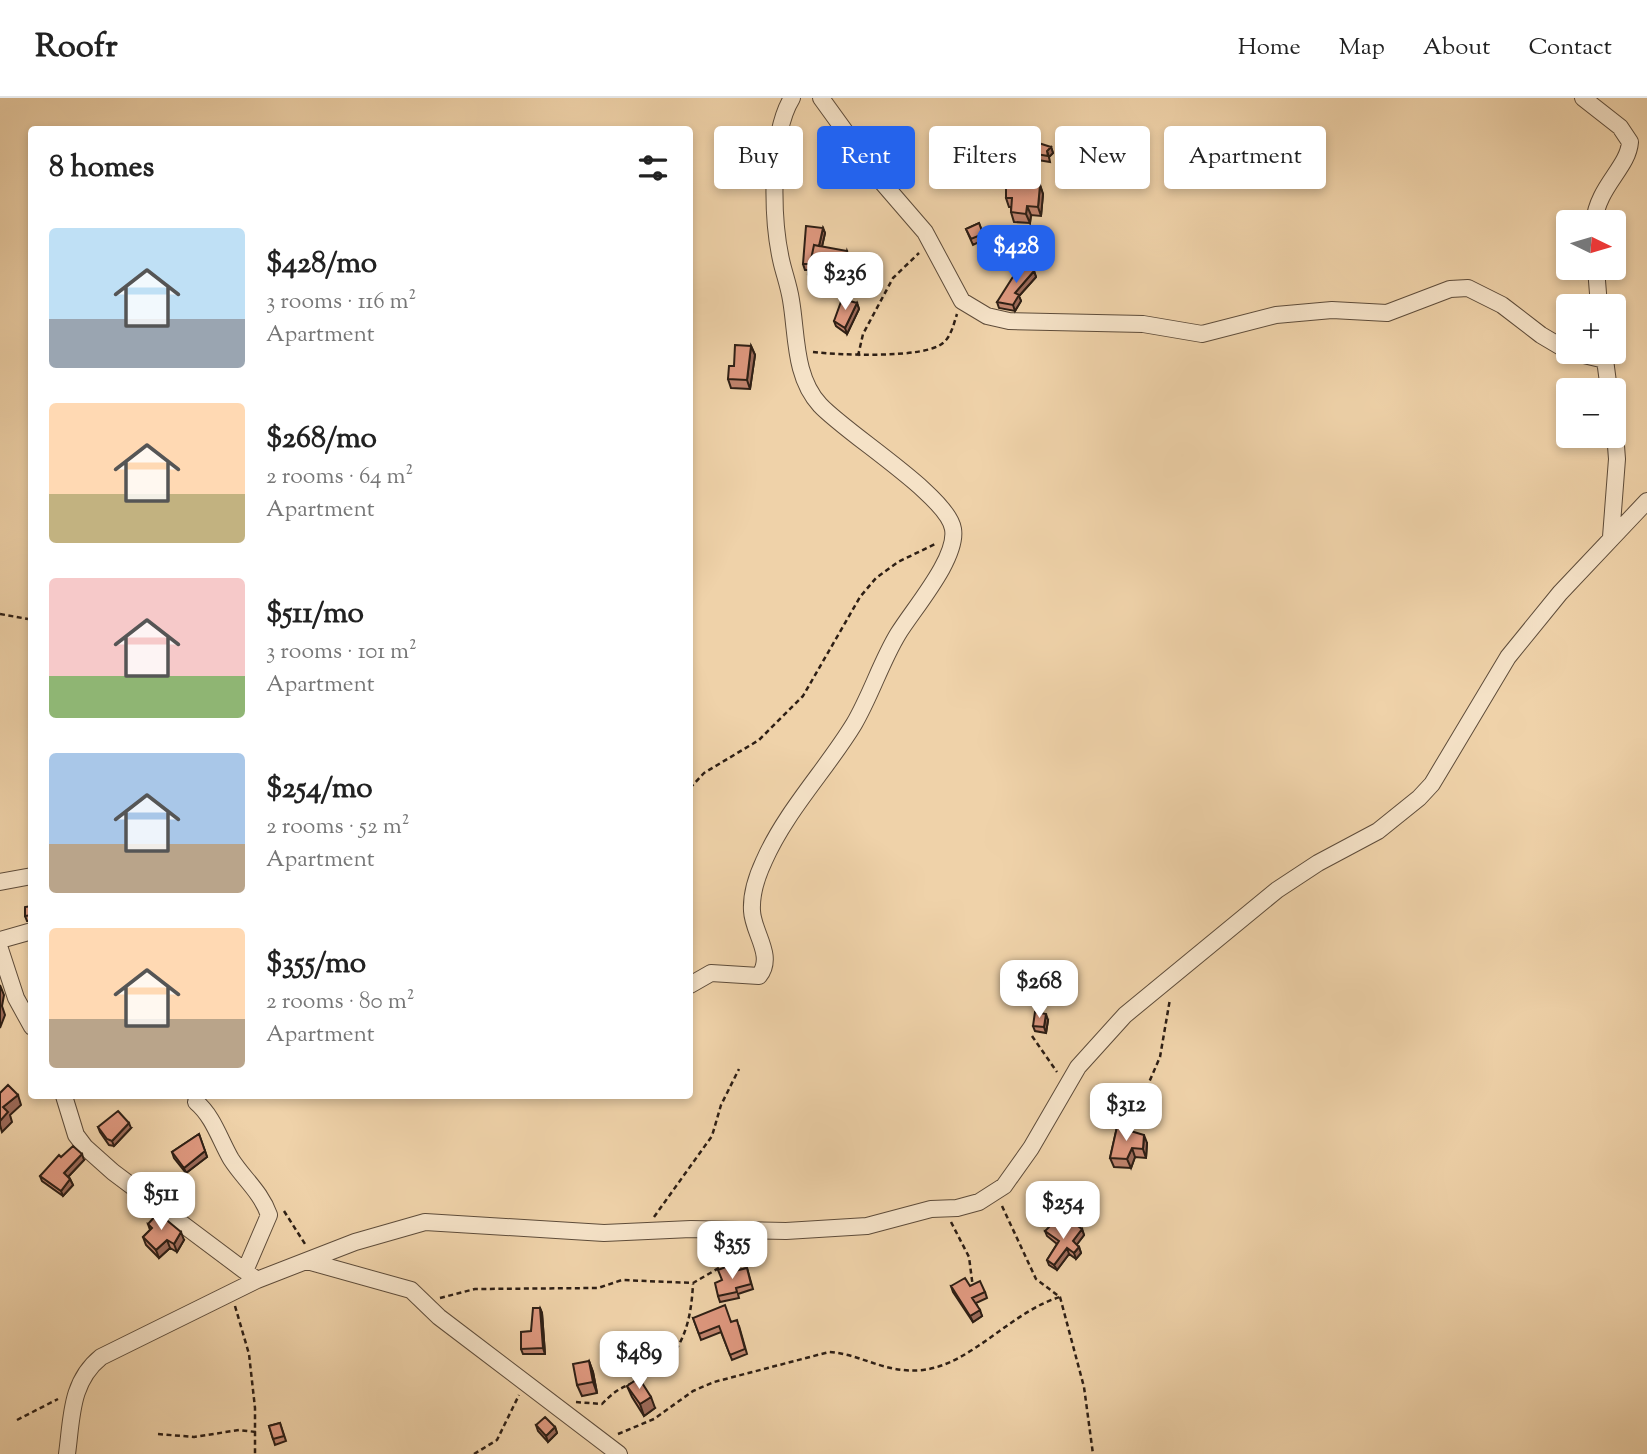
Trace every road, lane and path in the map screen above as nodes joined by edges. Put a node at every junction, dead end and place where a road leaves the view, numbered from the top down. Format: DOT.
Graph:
graph roads {
  1 [pos="792,98"];
  2 [pos="821,98"];
  3 [pos="1583,98"];
  4 [pos="1597,210"];
  5 [pos="931,240"];
  6 [pos="962,301"];
  7 [pos="1556,342"];
  8 [pos="797,350"];
  9 [pos="858,356"];
  10 [pos="1616,448"];
  11 [pos="1647,501"];
  12 [pos="954,537"];
  13 [pos="1611,537"];
  14 [pos="0,614"];
  15 [pos="28,620"];
  16 [pos="693,785"];
  17 [pos="28,877"];
  18 [pos="0,882"];
  19 [pos="28,932"];
  20 [pos="0,940"];
  21 [pos="0,949"];
  22 [pos="1170,978"];
  23 [pos="693,983"];
  24 [pos="28,1020"];
  25 [pos="1032,1036"];
  26 [pos="739,1069"];
  27 [pos="1064,1092"];
  28 [pos="65,1099"];
  29 [pos="196,1102"];
  30 [pos="1118,1121"];
  31 [pos="995,1195"];
  32 [pos="266,1206"];
  33 [pos="949,1209"];
  34 [pos="740,1230"];
  35 [pos="646,1232"];
  36 [pos="312,1259"];
  37 [pos="251,1276"];
  38 [pos="693,1283"];
  39 [pos="973,1288"];
  40 [pos="233,1292"];
  41 [pos="1060,1297"];
  42 [pos="425,1304"];
  43 [pos="526,1382"];
  44 [pos="75,1395"];
  45 [pos="552,1403"];
  46 [pos="17,1420"];
  47 [pos="256,1432"];
  48 [pos="159,1434"];
  49 [pos="598,1441"];
  50 [pos="67,1454"];
  51 [pos="255,1454"];
  52 [pos="474,1454"];
  53 [pos="619,1454"];
  54 [pos="1093,1454"];
  1 -- 8 [label="street"];
  2 -- 5 [label="street"];
  3 -- 4 [label="street"];
  5 -- 6 [label="street"];
  5 -- 9 [label="path"];
  6 -- 7 [label="street"];
  6 -- 9 [label="path"];
  8 -- 9 [label="path"];
  8 -- 12 [label="street"];
  10 -- 13 [label="street"];
  11 -- 13 [label="street"];
  12 -- 16 [label="path"];
  12 -- 23 [label="street"];
  13 -- 22 [label="street"];
  14 -- 15 [label="path"];
  17 -- 18 [label="street"];
  19 -- 20 [label="street"];
  21 -- 24 [label="street"];
  22 -- 27 [label="street"];
  22 -- 30 [label="path"];
  25 -- 27 [label="path"];
  26 -- 35 [label="path"];
  27 -- 31 [label="street"];
  28 -- 37 [label="street"];
  29 -- 32 [label="street"];
  31 -- 33 [label="street"];
  31 -- 41 [label="path"];
  32 -- 36 [label="path"];
  32 -- 37 [label="street"];
  33 -- 34 [label="street"];
  33 -- 39 [label="path"];
  34 -- 35 [label="street"];
  34 -- 38 [label="path"];
  35 -- 36 [label="street"];
  36 -- 37 [label="street"];
  36 -- 42 [label="street"];
  37 -- 40 [label="street"];
  38 -- 42 [label="path"];
  38 -- 45 [label="path"];
  40 -- 44 [label="street"];
  40 -- 47 [label="path"];
  41 -- 49 [label="path"];
  41 -- 54 [label="path"];
  42 -- 43 [label="street"];
  43 -- 45 [label="street"];
  43 -- 52 [label="path"];
  44 -- 46 [label="path"];
  44 -- 50 [label="street"];
  45 -- 49 [label="street"];
  47 -- 48 [label="path"];
  47 -- 51 [label="path"];
  49 -- 53 [label="street"];
}
